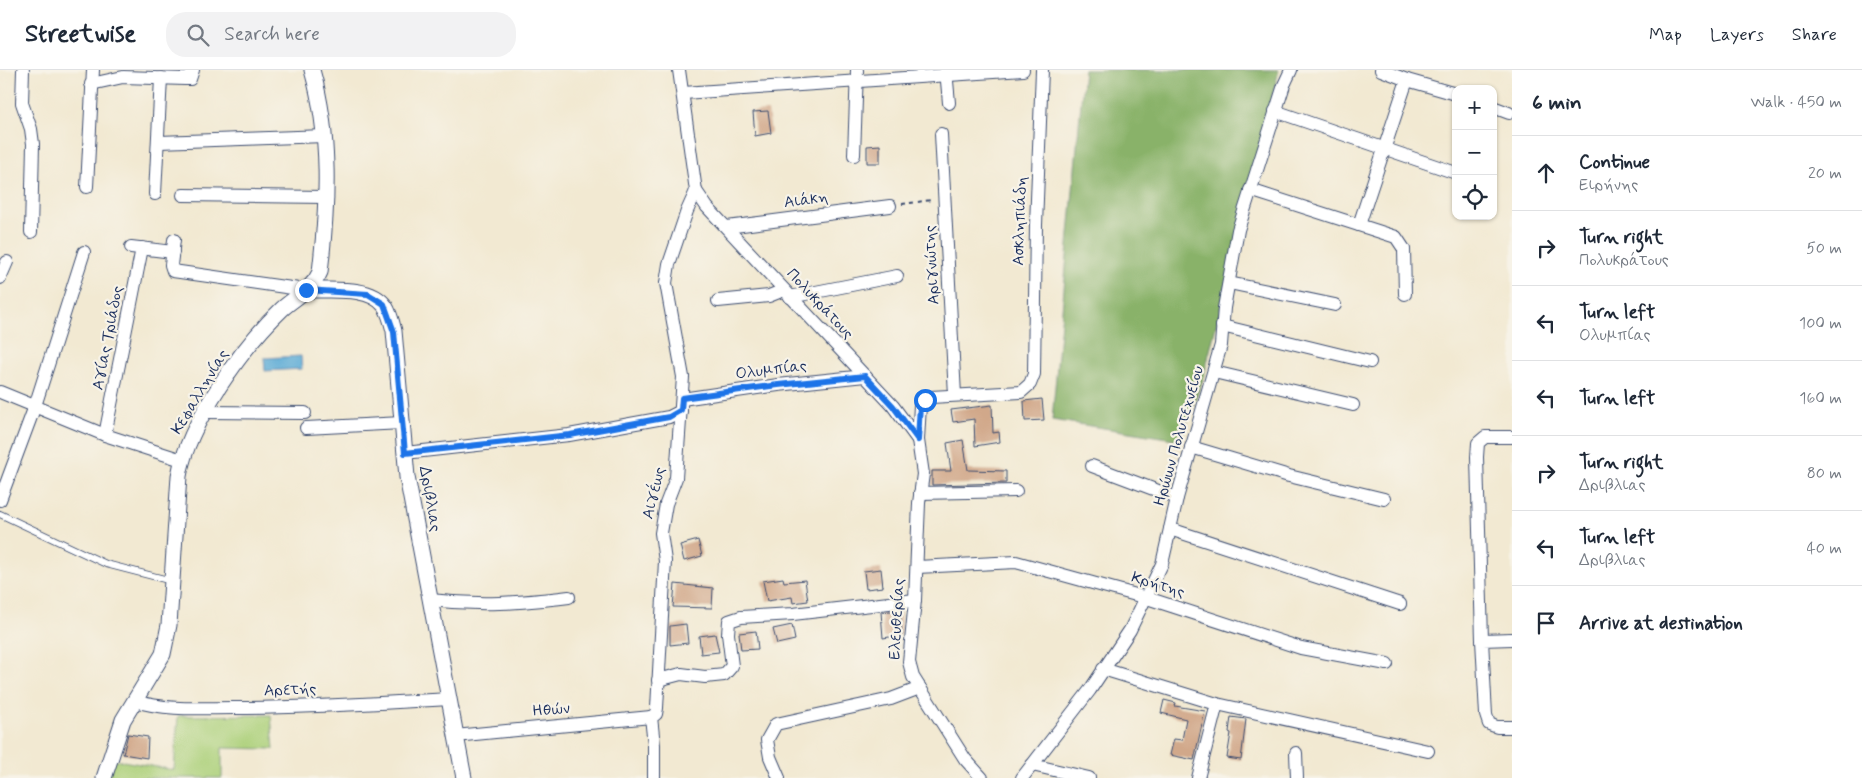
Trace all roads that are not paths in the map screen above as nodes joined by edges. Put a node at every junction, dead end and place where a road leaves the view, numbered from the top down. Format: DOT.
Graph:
graph roads {
  1 [pos="23,70"];
  2 [pos="93,70"];
  3 [pos="193,70"];
  4 [pos="312,70"];
  5 [pos="679,70"];
  6 [pos="1023,70"];
  7 [pos="1042,70"];
  8 [pos="1291,70"];
  9 [pos="1381,70"];
  10 [pos="947,73"];
  11 [pos="857,76"];
  12 [pos="161,78"];
  13 [pos="1407,80"];
  14 [pos="91,84"];
  15 [pos="683,93"];
  16 [pos="1452,93"];
  17 [pos="950,104"];
  18 [pos="1497,108"];
  19 [pos="1276,110"];
  20 [pos="1509,113"];
  21 [pos="941,134"];
  22 [pos="324,136"];
  23 [pos="159,142"];
  24 [pos="1385,149"];
  25 [pos="854,155"];
  26 [pos="1452,172"];
  27 [pos="87,187"];
  28 [pos="1250,190"];
  29 [pos="696,191"];
  30 [pos="155,194"];
  31 [pos="183,196"];
  32 [pos="326,197"];
  33 [pos="890,206"];
  34 [pos="727,226"];
  35 [pos="1359,226"];
  36 [pos="31,232"];
  37 [pos="84,252"];
  38 [pos="7,262"];
  39 [pos="897,276"];
  40 [pos="0,278"];
  41 [pos="1229,282"];
  42 [pos="306,290"];
  43 [pos="787,293"];
  44 [pos="1405,294"];
  45 [pos="718,301"];
  46 [pos="1335,305"];
  47 [pos="1222,326"];
  48 [pos="1370,362"];
  49 [pos="1214,372"];
  50 [pos="865,376"];
  51 [pos="0,392"];
  52 [pos="955,395"];
  53 [pos="682,404"];
  54 [pos="1353,404"];
  55 [pos="35,406"];
  56 [pos="205,412"];
  57 [pos="306,413"];
  58 [pos="402,423"];
  59 [pos="306,428"];
  60 [pos="105,435"];
  61 [pos="1512,437"];
  62 [pos="918,440"];
  63 [pos="1191,447"];
  64 [pos="405,453"];
  65 [pos="182,460"];
  66 [pos="1092,466"];
  67 [pos="1016,491"];
  68 [pos="920,493"];
  69 [pos="1177,498"];
  70 [pos="1384,499"];
  71 [pos="0,500"];
  72 [pos="0,514"];
  73 [pos="1170,530"];
  74 [pos="917,566"];
  75 [pos="172,581"];
  76 [pos="569,597"];
  77 [pos="1147,598"];
  78 [pos="430,600"];
  79 [pos="915,600"];
  80 [pos="1400,604"];
  81 [pos="1512,639"];
  82 [pos="1482,640"];
  83 [pos="1387,664"];
  84 [pos="1103,669"];
  85 [pos="658,680"];
  86 [pos="920,688"];
  87 [pos="448,699"];
  88 [pos="136,701"];
  89 [pos="1217,704"];
  90 [pos="651,717"];
  91 [pos="1512,727"];
  92 [pos="454,736"];
  93 [pos="1428,751"];
  94 [pos="1296,753"];
  95 [pos="1032,765"];
  96 [pos="104,778"];
  97 [pos="464,778"];
  98 [pos="654,778"];
  99 [pos="779,778"];
  100 [pos="982,778"];
  101 [pos="1022,778"];
  102 [pos="1089,778"];
  103 [pos="1198,778"];
  104 [pos="1297,778"];
  1 -- 36 [label="street"];
  2 -- 14 [label="street"];
  3 -- 12 [label="street"];
  4 -- 22 [label="street, Κεφαλληνίας"];
  5 -- 15 [label="street"];
  6 -- 10 [label="street"];
  7 -- 52 [label="street, Ασκληπιάδη"];
  8 -- 19 [label="street, Ηρώων Πολυτεχνείου"];
  9 -- 13 [label="street"];
  10 -- 11 [label="street"];
  10 -- 17 [label="street"];
  11 -- 15 [label="street"];
  11 -- 25 [label="street"];
  12 -- 14 [label="street"];
  12 -- 23 [label="street"];
  13 -- 16 [label="street"];
  13 -- 24 [label="street"];
  14 -- 27 [label="street"];
  15 -- 29 [label="street"];
  18 -- 20 [label="street"];
  19 -- 24 [label="street"];
  19 -- 28 [label="street, Ηρώων Πολυτεχνείου"];
  21 -- 52 [label="street, Αριγνώτης"];
  22 -- 23 [label="street"];
  22 -- 32 [label="street, Κεφαλληνίας"];
  23 -- 30 [label="street"];
  24 -- 26 [label="street"];
  24 -- 35 [label="street"];
  28 -- 35 [label="street"];
  28 -- 41 [label="street, Ηρώων Πολυτεχνείου"];
  29 -- 34 [label="street, Πολυκράτους"];
  29 -- 53 [label="street, Αιγέως"];
  31 -- 32 [label="street"];
  32 -- 42 [label="street, Κεφαλληνίας"];
  33 -- 34 [label="street, Αιάκη"];
  34 -- 43 [label="street, Πολυκράτους"];
  35 -- 44 [label="street"];
  37 -- 55 [label="street"];
  38 -- 40 [label="street"];
  39 -- 43 [label="street"];
  41 -- 46 [label="street"];
  41 -- 47 [label="street, Ηρώων Πολυτεχνείου"];
  42 -- 56 [label="street, Κεφαλληνίας"];
  42 -- 58 [label="street, Δριβλιας"];
  42 -- 60 [label="street, Αγίας Τριάδος"];
  43 -- 45 [label="street"];
  43 -- 50 [label="street, Πολυκράτους"];
  47 -- 48 [label="street"];
  47 -- 49 [label="street, Ηρώων Πολυτεχνείου"];
  49 -- 54 [label="street"];
  49 -- 63 [label="street, Ηρώων Πολυτεχνείου"];
  50 -- 53 [label="street, Ολυμπίας"];
  50 -- 62 [label="street, Πολυκράτους"];
  51 -- 55 [label="street"];
  52 -- 62 [label="street, Ελευθερίας"];
  53 -- 64 [label="street, Ολυμπίας"];
  53 -- 85 [label="street, Αιγέως"];
  55 -- 60 [label="street"];
  55 -- 71 [label="street"];
  56 -- 57 [label="street"];
  56 -- 65 [label="street, Κεφαλληνίας"];
  58 -- 59 [label="street"];
  58 -- 64 [label="street, Δριβλιας"];
  60 -- 65 [label="street"];
  61 -- 82 [label="street"];
  62 -- 68 [label="street, Ελευθερίας"];
  63 -- 69 [label="street, Ηρώων Πολυτεχνείου"];
  63 -- 70 [label="street"];
  64 -- 78 [label="street, Δριβλιας"];
  65 -- 75 [label="street, Κεφαλληνίας"];
  66 -- 69 [label="street"];
  67 -- 68 [label="street"];
  68 -- 74 [label="street, Ελευθερίας"];
  69 -- 73 [label="street, Ηρώων Πολυτεχνείου"];
  72 -- 75 [label="lane"];
  73 -- 77 [label="street, Ηρώων Πολυτεχνείου"];
  73 -- 80 [label="street"];
  74 -- 77 [label="street, Κρήτης"];
  74 -- 79 [label="street, Ελευθερίας"];
  75 -- 88 [label="street, Κεφαλληνίας"];
  76 -- 78 [label="street"];
  77 -- 83 [label="street, Κρήτης"];
  77 -- 84 [label="street, Ηρώων Πολυτεχνείου"];
  78 -- 87 [label="street, Δριβλιας"];
  79 -- 85 [label="street"];
  79 -- 86 [label="street, Ελευθερίας"];
  81 -- 82 [label="street"];
  82 -- 91 [label="street"];
  84 -- 89 [label="street"];
  84 -- 95 [label="street, Ηρώων Πολυτεχνείου"];
  85 -- 90 [label="street, Αιγέως"];
  86 -- 99 [label="street"];
  86 -- 100 [label="street, Ελευθερίας"];
  87 -- 88 [label="street, Αρετής"];
  87 -- 92 [label="street, Δριβλιας"];
  88 -- 96 [label="street, Κεφαλληνίας"];
  89 -- 93 [label="street"];
  89 -- 103 [label="street"];
  90 -- 92 [label="street, Ηθών"];
  90 -- 98 [label="street"];
  92 -- 97 [label="street, Δριβλιας"];
  94 -- 104 [label="street"];
  95 -- 101 [label="street, Ηρώων Πολυτεχνείου"];
  95 -- 102 [label="street"];
}
